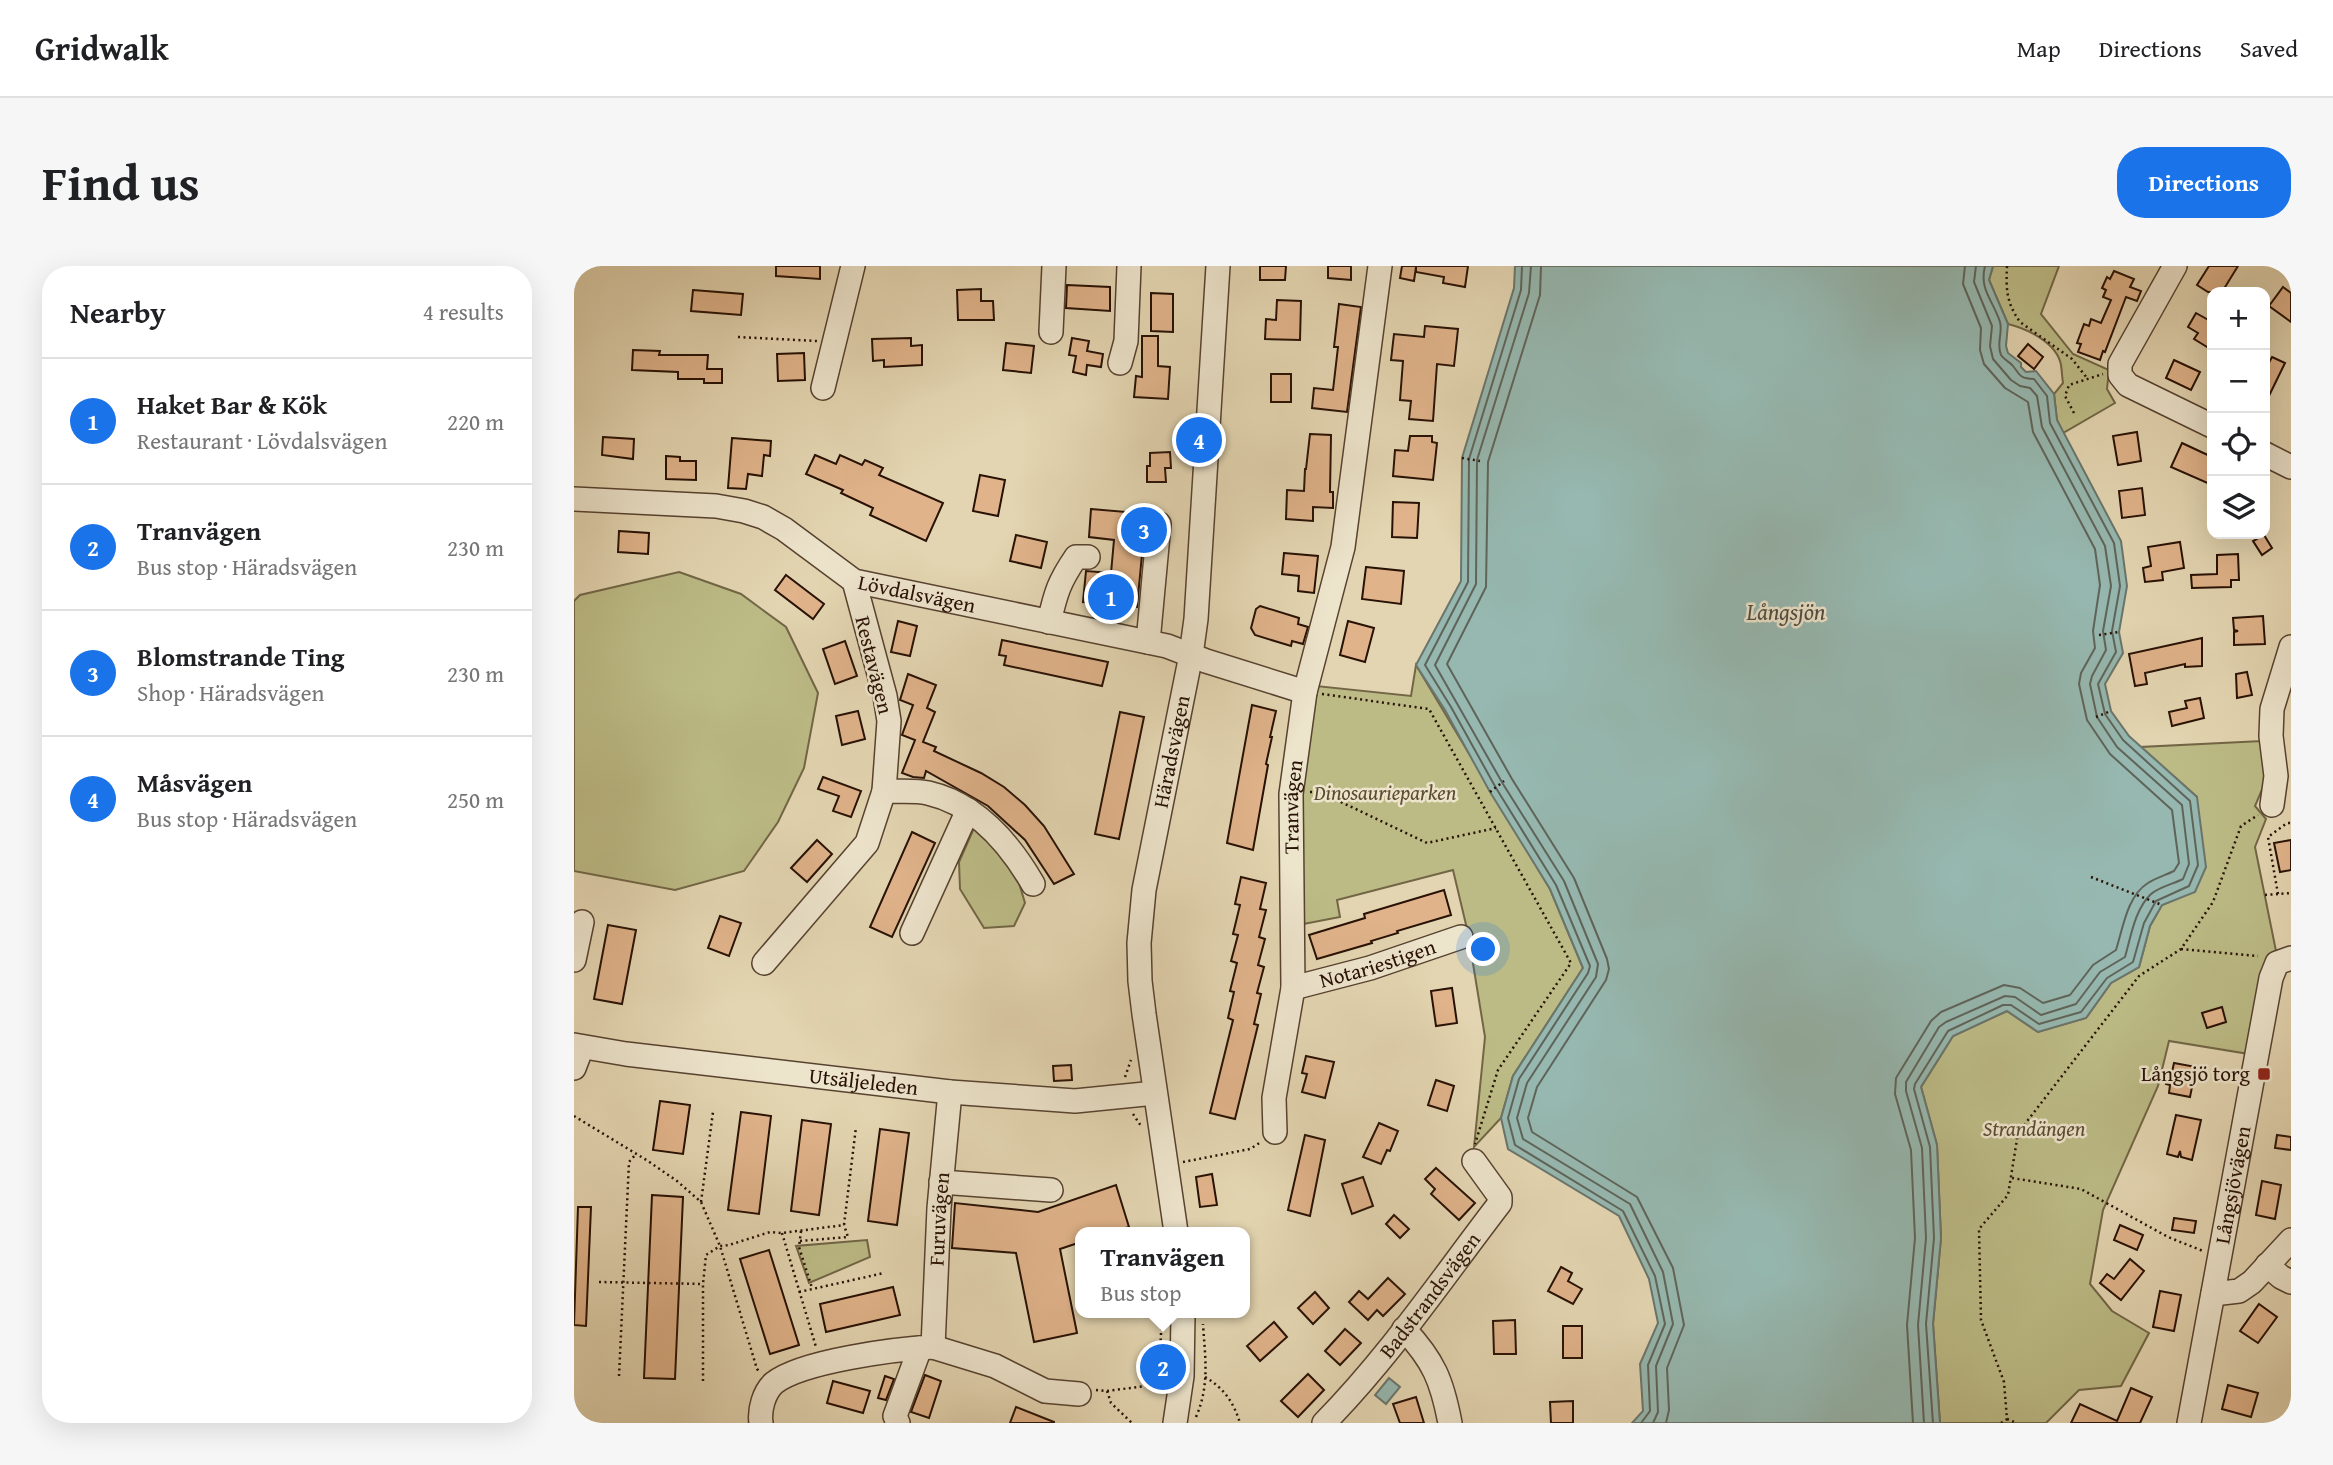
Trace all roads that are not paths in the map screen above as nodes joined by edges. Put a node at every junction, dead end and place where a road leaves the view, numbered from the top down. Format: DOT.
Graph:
graph roads {
  1 [pos="853,266"];
  2 [pos="1054,266"];
  3 [pos="1129,266"];
  4 [pos="1218,266"];
  5 [pos="1380,266"];
  6 [pos="2175,266"];
  7 [pos="1051,332"];
  8 [pos="1120,363"];
  9 [pos="823,388"];
  10 [pos="2207,424"];
  11 [pos="2270,456"];
  12 [pos="2291,467"];
  13 [pos="574,499"];
  14 [pos="1159,524"];
  15 [pos="1088,557"];
  16 [pos="853,581"];
  17 [pos="1049,622"];
  18 [pos="1148,642"];
  19 [pos="2291,647"];
  20 [pos="1191,655"];
  21 [pos="1306,692"];
  22 [pos="884,791"];
  23 [pos="2272,805"];
  24 [pos="968,810"];
  25 [pos="1033,884"];
  26 [pos="582,922"];
  27 [pos="912,933"];
  28 [pos="1461,937"];
  29 [pos="2289,959"];
  30 [pos="574,960"];
  31 [pos="764,963"];
  32 [pos="1293,988"];
  33 [pos="577,1053"];
  34 [pos="950,1092"];
  35 [pos="1155,1093"];
  36 [pos="1275,1132"];
  37 [pos="1474,1161"];
  38 [pos="941,1182"];
  39 [pos="1051,1190"];
  40 [pos="1175,1227"];
  41 [pos="2291,1240"];
  42 [pos="2267,1265"];
  43 [pos="2291,1282"];
  44 [pos="2213,1294"];
  45 [pos="1183,1318"];
  46 [pos="1404,1329"];
  47 [pos="926,1347"];
  48 [pos="1079,1394"];
  49 [pos="761,1423"];
  50 [pos="898,1423"];
  51 [pos="1175,1423"];
  52 [pos="1324,1423"];
  53 [pos="1450,1423"];
  54 [pos="2189,1423"];
  1 -- 9 [label="street"];
  2 -- 7 [label="street"];
  3 -- 8 [label="street"];
  4 -- 20 [label="street, Häradsvägen"];
  5 -- 21 [label="street, Tranvägen"];
  6 -- 10 [label="street"];
  11 -- 12 [label="street"];
  13 -- 16 [label="street, Lövdalsvägen"];
  14 -- 18 [label="street"];
  15 -- 17 [label="street"];
  16 -- 17 [label="street, Lövdalsvägen"];
  16 -- 22 [label="street, Restavägen"];
  17 -- 18 [label="street, Lövdalsvägen"];
  18 -- 20 [label="street, Lövdalsvägen"];
  19 -- 23 [label="street"];
  20 -- 21 [label="street"];
  20 -- 35 [label="street, Häradsvägen"];
  21 -- 32 [label="street, Tranvägen"];
  22 -- 24 [label="street"];
  22 -- 31 [label="street, Restavägen"];
  24 -- 25 [label="street"];
  24 -- 27 [label="street"];
  26 -- 30 [label="street"];
  28 -- 32 [label="street, Notariestigen"];
  29 -- 44 [label="street, Långsjövägen"];
  32 -- 36 [label="street, Tranvägen"];
  33 -- 34 [label="street, Utsäljeleden"];
  34 -- 35 [label="street, Utsäljeleden"];
  34 -- 38 [label="street, Furuvägen"];
  35 -- 40 [label="street, Häradsvägen"];
  37 -- 46 [label="street, Badstrandsvägen"];
  38 -- 39 [label="street"];
  38 -- 47 [label="street, Furuvägen"];
  41 -- 42 [label="street"];
  42 -- 43 [label="street"];
  42 -- 44 [label="street"];
  44 -- 54 [label="street, Långsjövägen"];
  45 -- 51 [label="street"];
  46 -- 52 [label="street, Badstrandsvägen"];
  46 -- 53 [label="street"];
  47 -- 48 [label="street"];
  47 -- 49 [label="street"];
  47 -- 50 [label="street, Furuvägen"];
}
